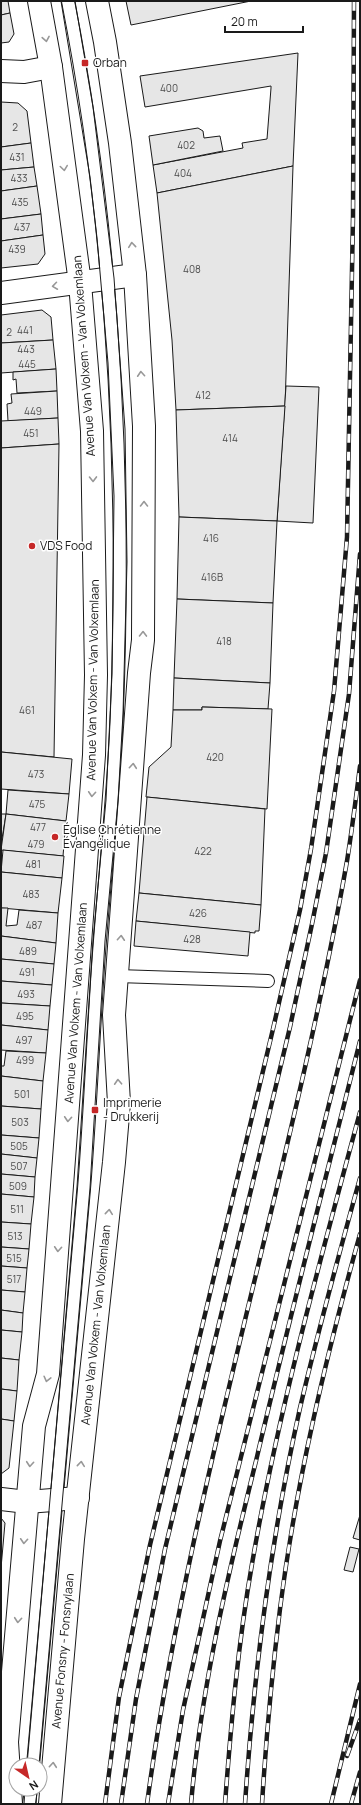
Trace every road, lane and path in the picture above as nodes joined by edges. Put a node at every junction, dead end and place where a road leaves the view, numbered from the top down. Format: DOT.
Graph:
graph roads {
  1 [pos="39,1"];
  2 [pos="68,1"];
  3 [pos="97,1"];
  4 [pos="51,67"];
  5 [pos="1,71"];
  6 [pos="135,275"];
  7 [pos="107,279"];
  8 [pos="80,283"];
  9 [pos="1,293"];
  10 [pos="139,673"];
  11 [pos="116,738"];
  12 [pos="117,976"];
  13 [pos="268,981"];
  14 [pos="78,1498"];
  15 [pos="1,1499"];
  16 [pos="56,1500"];
  17 [pos="27,1502"];
  18 [pos="34,1757"];
  19 [pos="11,1804"];
  20 [pos="50,1804"];
  1 -- 4 [label="main road, Avenue Van Volxem - Van Volxemlaan, one-way"];
  2 -- 7 [label="lane, Avenue Van Volxem - Van Volxemlaan"];
  6 -- 3 [label="main road, Avenue Van Volxem - Van Volxemlaan, one-way"];
  4 -- 5 [label="main road"];
  4 -- 8 [label="main road, Avenue Van Volxem - Van Volxemlaan, one-way"];
  6 -- 7 [label="main road"];
  10 -- 6 [label="main road, Avenue Van Volxem - Van Volxemlaan, one-way"];
  7 -- 8 [label="main road"];
  7 -- 11 [label="lane, Avenue Van Volxem - Van Volxemlaan"];
  8 -- 9 [label="main road, one-way"];
  8 -- 17 [label="main road, Avenue Van Volxem - Van Volxemlaan, one-way"];
  10 -- 11 [label="lane, Avenue Van Volxem - Van Volxemlaan"];
  12 -- 10 [label="main road, Avenue Van Volxem - Van Volxemlaan, one-way"];
  11 -- 16 [label="lane, Avenue Van Volxem - Van Volxemlaan"];
  12 -- 13 [label="lane"];
  14 -- 12 [label="main road, Avenue Van Volxem - Van Volxemlaan, one-way"];
  14 -- 16 [label="main road"];
  20 -- 14 [label="main road, Avenue Fonsny - Fonsnylaan, one-way"];
  15 -- 17 [label="main road"];
  16 -- 17 [label="main road"];
  16 -- 18 [label="lane, Avenue Fonsny - Fonsnylaan"];
  17 -- 19 [label="main road, one-way"];
}
